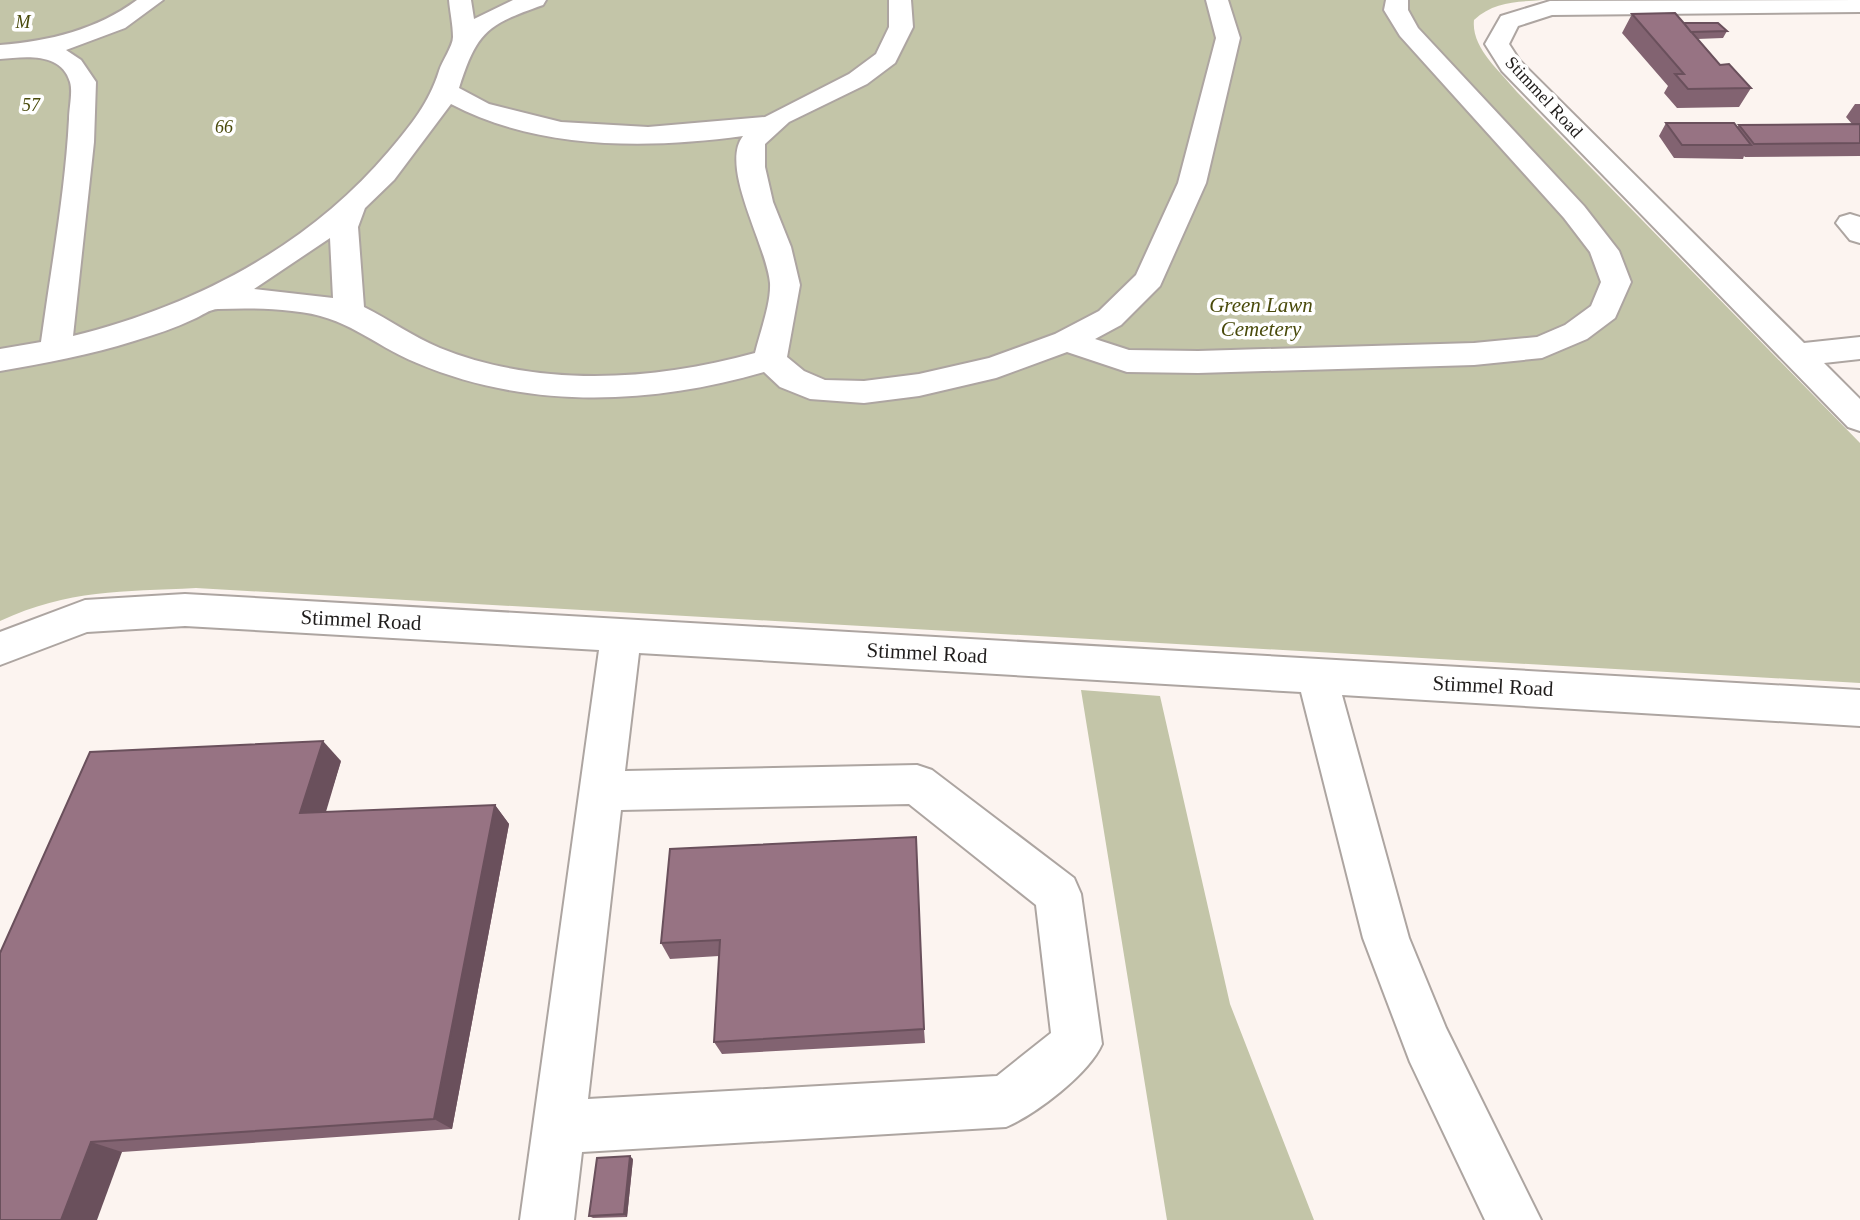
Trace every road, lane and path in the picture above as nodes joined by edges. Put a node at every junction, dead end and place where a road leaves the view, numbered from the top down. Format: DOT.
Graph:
graph roads {
  1 [pos="152,0"];
  2 [pos="460,0"];
  3 [pos="535,0"];
  4 [pos="900,0"];
  5 [pos="1217,0"];
  6 [pos="1397,0"];
  7 [pos="1860,5"];
  8 [pos="466,39"];
  9 [pos="37,50"];
  10 [pos="0,52"];
  11 [pos="445,91"];
  12 [pos="771,124"];
  13 [pos="351,207"];
  14 [pos="212,300"];
  15 [pos="349,313"];
  16 [pos="1066,341"];
  17 [pos="1860,348"];
  18 [pos="56,349"];
  19 [pos="1796,355"];
  20 [pos="0,360"];
  21 [pos="770,360"];
  22 [pos="1860,419"];
  23 [pos="621,635"];
  24 [pos="0,649"];
  25 [pos="1317,676"];
  26 [pos="1860,708"];
  27 [pos="601,791"];
  28 [pos="559,1127"];
  29 [pos="547,1220"];
  30 [pos="1514,1220"];
  1 -- 9 [label="street"];
  2 -- 8 [label="street"];
  3 -- 8 [label="street"];
  4 -- 12 [label="street"];
  5 -- 16 [label="street"];
  6 -- 16 [label="street"];
  7 -- 19 [label="street, Stimmel Road"];
  8 -- 11 [label="street"];
  9 -- 10 [label="street"];
  9 -- 18 [label="street"];
  11 -- 12 [label="street"];
  11 -- 13 [label="street"];
  12 -- 21 [label="street"];
  13 -- 14 [label="street"];
  13 -- 15 [label="street"];
  14 -- 15 [label="street"];
  14 -- 18 [label="street"];
  15 -- 21 [label="street"];
  16 -- 21 [label="street"];
  17 -- 19 [label="street"];
  18 -- 20 [label="street"];
  19 -- 22 [label="street, Stimmel Road"];
  23 -- 24 [label="street, Stimmel Road"];
  23 -- 25 [label="street, Stimmel Road"];
  23 -- 27 [label="street"];
  25 -- 26 [label="street, Stimmel Road"];
  25 -- 30 [label="street"];
  27 -- 28 [label="street"];
  27 -- 28 [label="street"];
  28 -- 29 [label="street"];
}
